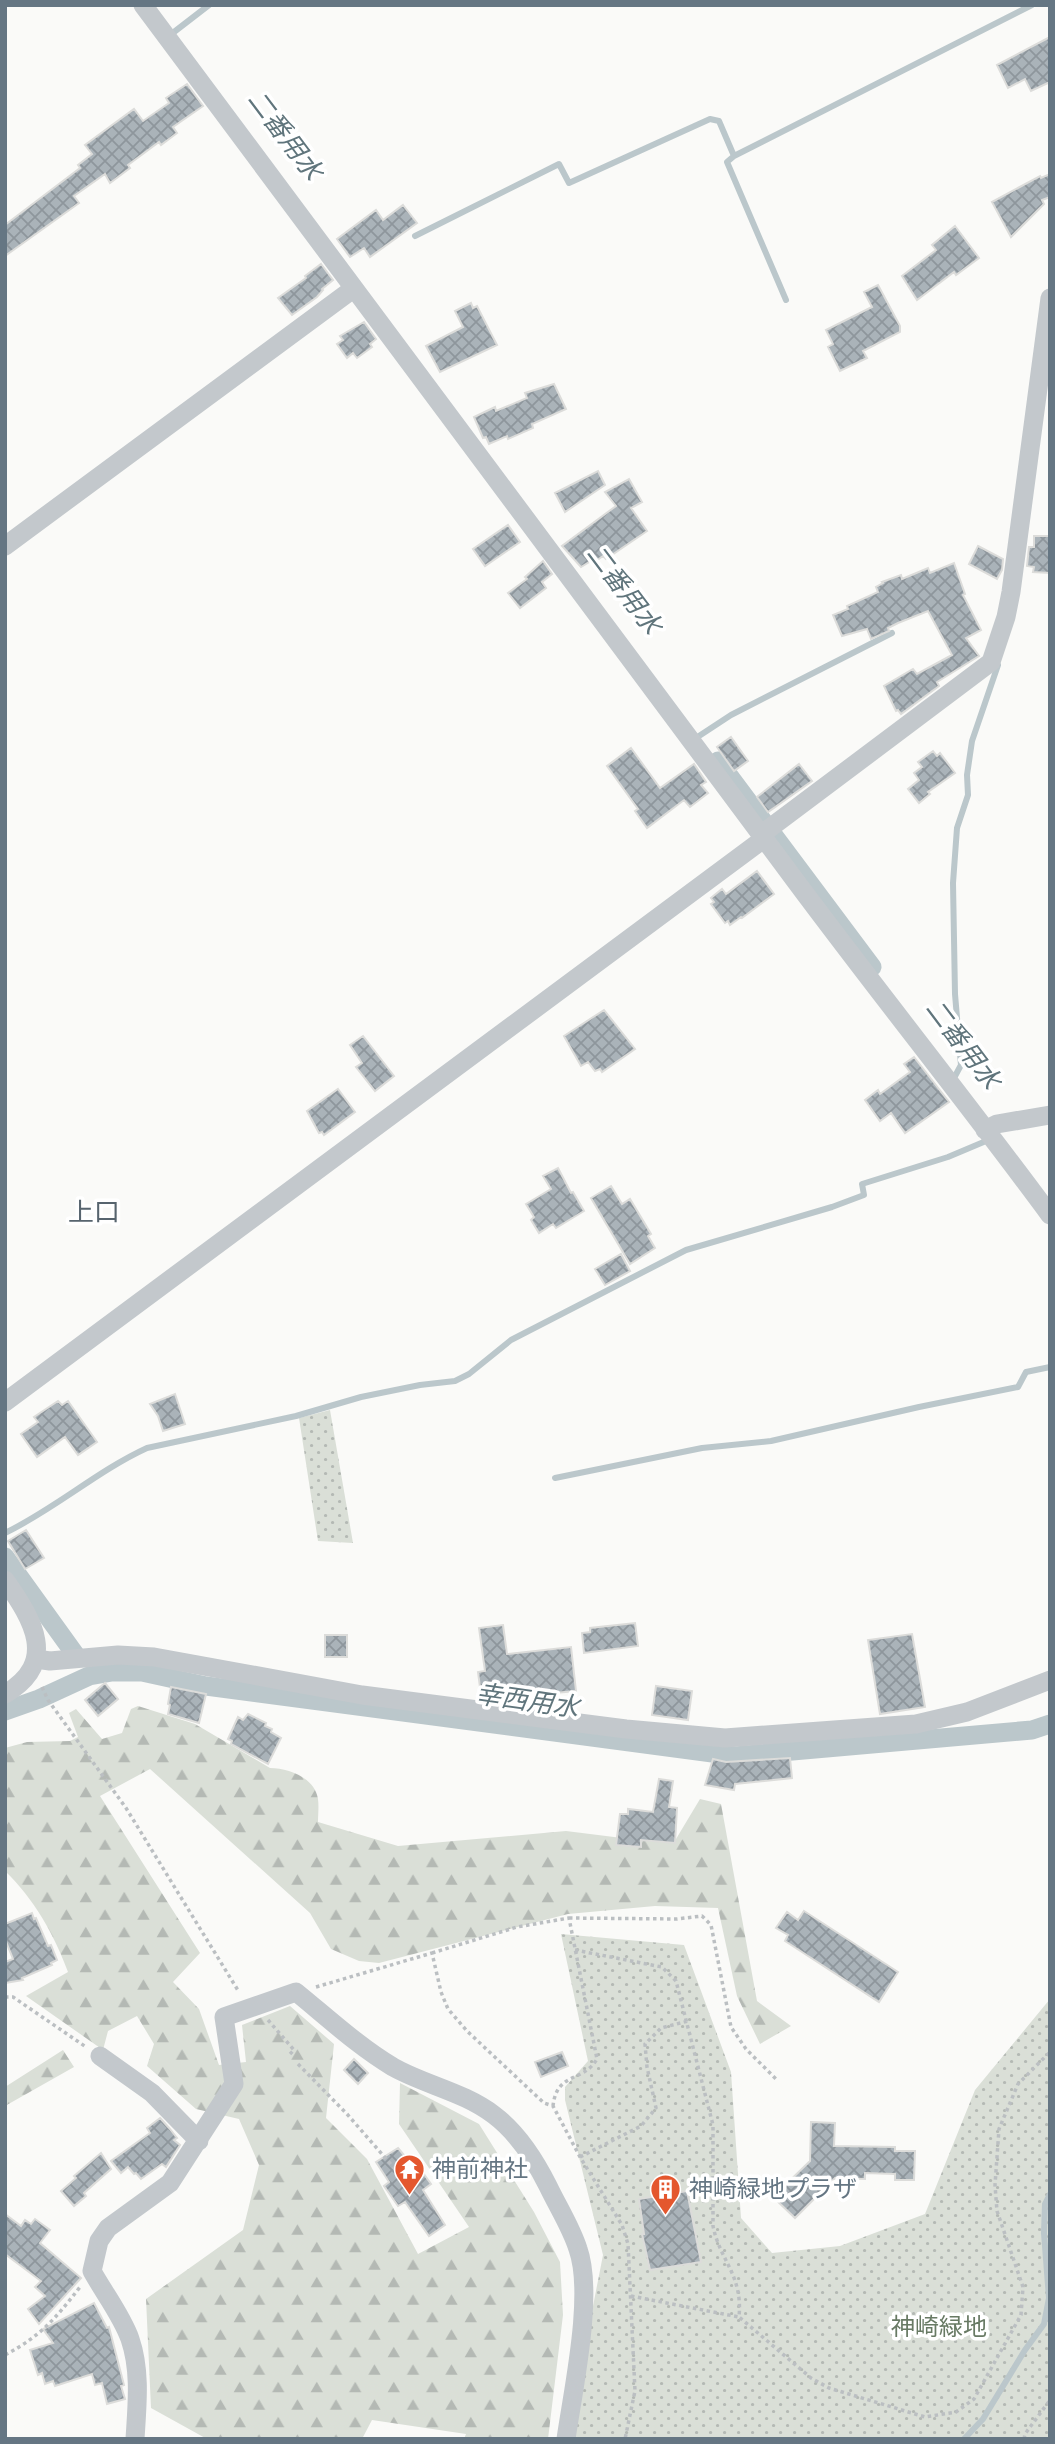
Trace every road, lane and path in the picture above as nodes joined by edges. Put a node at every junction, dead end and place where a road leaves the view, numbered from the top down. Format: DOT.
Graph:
graph roads {
  1 [pos="143,5"];
  2 [pos="353,289"];
  3 [pos="1050,298"];
  4 [pos="5,546"];
  5 [pos="767,832"];
  6 [pos="1050,1115"];
  7 [pos="985,1130"];
  8 [pos="1050,1215"];
  9 [pos="5,1402"];
  10 [pos="5,1580"];
  11 [pos="36,1659"];
  12 [pos="1050,1680"];
  13 [pos="41,1685"];
  14 [pos="5,1694"];
  15 [pos="569,1917"];
  16 [pos="575,1950"];
  17 [pos="432,1953"];
  18 [pos="5,1997"];
  19 [pos="248,2008"];
  20 [pos="688,2021"];
  21 [pos="275,2029"];
  22 [pos="1050,2052"];
  23 [pos="290,2054"];
  24 [pos="100,2056"];
  25 [pos="298,2064"];
  26 [pos="776,2079"];
  27 [pos="553,2106"];
  28 [pos="199,2141"];
  29 [pos="580,2157"];
  30 [pos="394,2169"];
  31 [pos="92,2271"];
  32 [pos="631,2296"];
  33 [pos="739,2317"];
  34 [pos="5,2355"];
  35 [pos="1050,2400"];
  36 [pos="135,2439"];
  37 [pos="566,2439"];
  38 [pos="1024,2439"];
  1 -- 2 [label="street"];
  2 -- 4 [label="street"];
  2 -- 5 [label="street"];
  3 -- 5 [label="street"];
  5 -- 7 [label="street"];
  5 -- 9 [label="street"];
  6 -- 7 [label="street"];
  7 -- 8 [label="street"];
  10 -- 11 [label="street"];
  11 -- 12 [label="street"];
  11 -- 14 [label="street"];
  13 -- 19 [label="path"];
  15 -- 16 [label="path"];
  15 -- 17 [label="path"];
  15 -- 26 [label="path"];
  16 -- 20 [label="path"];
  16 -- 27 [label="path"];
  18 -- 24 [label="path"];
  19 -- 28 [label="street"];
  19 -- 37 [label="street"];
  20 -- 29 [label="path"];
  20 -- 33 [label="path"];
  21 -- 23 [label="path"];
  22 -- 33 [label="path"];
  24 -- 28 [label="street"];
  25 -- 30 [label="path"];
  28 -- 31 [label="street"];
  31 -- 34 [label="path"];
  31 -- 36 [label="street"];
  32 -- 33 [label="path"];
  35 -- 38 [label="path"];
}
